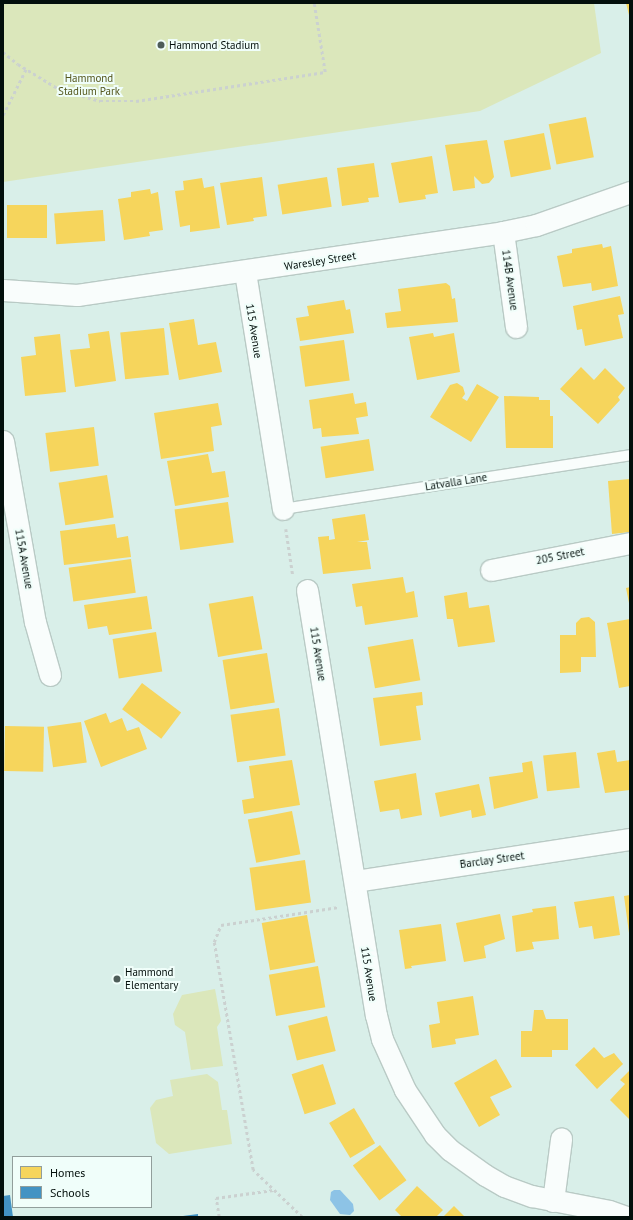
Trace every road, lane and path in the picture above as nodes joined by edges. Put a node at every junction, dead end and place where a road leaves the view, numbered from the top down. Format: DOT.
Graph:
graph roads {
  1 [pos="314,3"];
  2 [pos="3,52"];
  3 [pos="26,69"];
  4 [pos="3,115"];
  5 [pos="630,192"];
  6 [pos="503,232"];
  7 [pos="245,272"];
  8 [pos="3,290"];
  9 [pos="516,327"];
  10 [pos="3,441"];
  11 [pos="630,455"];
  12 [pos="283,509"];
  13 [pos="630,543"];
  14 [pos="491,570"];
  15 [pos="307,590"];
  16 [pos="50,675"];
  17 [pos="630,840"];
  18 [pos="355,881"];
  19 [pos="359,904"];
  20 [pos="561,1139"];
  21 [pos="272,1190"];
  22 [pos="553,1201"];
  23 [pos="219,1217"];
  24 [pos="302,1217"];
  25 [pos="626,1217"];
  1 -- 3 [label="path"];
  2 -- 3 [label="path"];
  3 -- 4 [label="path"];
  5 -- 6 [label="street, Waresley Street"];
  6 -- 7 [label="street, Waresley Street"];
  6 -- 9 [label="street, 114B Avenue"];
  7 -- 8 [label="street, Waresley Street"];
  7 -- 12 [label="street, 115 Avenue"];
  10 -- 16 [label="street, 115A Avenue"];
  11 -- 12 [label="lane, Latvalla Lane"];
  12 -- 15 [label="path"];
  13 -- 14 [label="street, 205 Street"];
  15 -- 18 [label="street, 115 Avenue"];
  17 -- 18 [label="street, Barclay Street"];
  18 -- 19 [label="street, 115 Avenue"];
  19 -- 21 [label="path"];
  19 -- 22 [label="street, 115 Avenue"];
  20 -- 22 [label="street"];
  21 -- 23 [label="path"];
  21 -- 24 [label="path"];
  22 -- 25 [label="street, 115 Avenue"];
}
